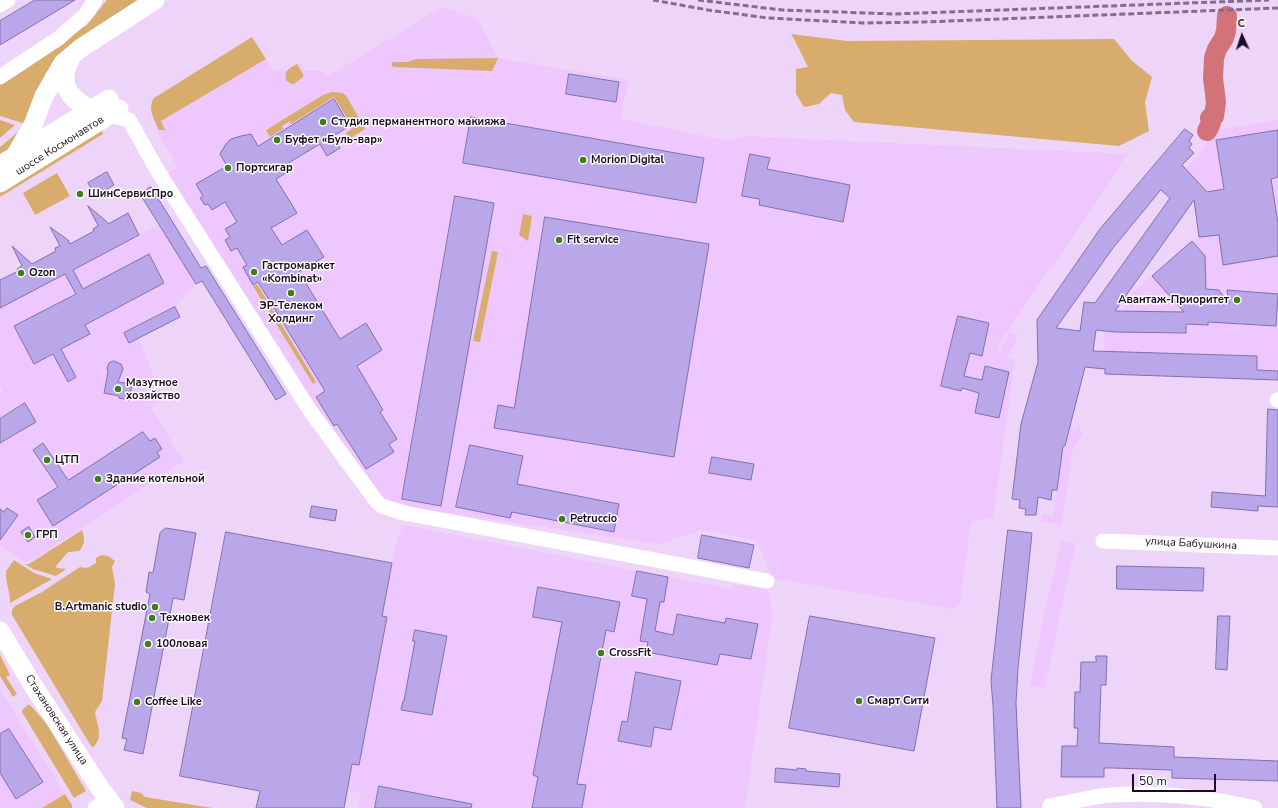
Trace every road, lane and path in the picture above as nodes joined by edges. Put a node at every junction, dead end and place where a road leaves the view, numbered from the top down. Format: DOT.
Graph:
graph roads {
  1 [pos="8,0"];
  2 [pos="95,0"];
  3 [pos="155,0"];
  4 [pos="0,5"];
  5 [pos="74,54"];
  6 [pos="0,77"];
  7 [pos="113,108"];
  8 [pos="92,110"];
  9 [pos="7,160"];
  10 [pos="0,183"];
  11 [pos="1103,541"];
  12 [pos="1278,548"];
  13 [pos="767,581"];
  14 [pos="0,631"];
  15 [pos="106,805"];
  16 [pos="1050,806"];
  17 [pos="1255,808"];
  1 -- 4 [label="street"];
  2 -- 6 [label="street"];
  3 -- 5 [label="main road"];
  5 -- 8 [label="main road"];
  5 -- 9 [label="main road"];
  7 -- 8 [label="main road"];
  7 -- 10 [label="main road, шоссе Космонавтов"];
  7 -- 13 [label="street"];
  8 -- 9 [label="main road, шоссе Космонавтов"];
  11 -- 12 [label="street, улица Бабушкина"];
  14 -- 15 [label="main road, Стахановская улица"];
  16 -- 17 [label="street"];
}
